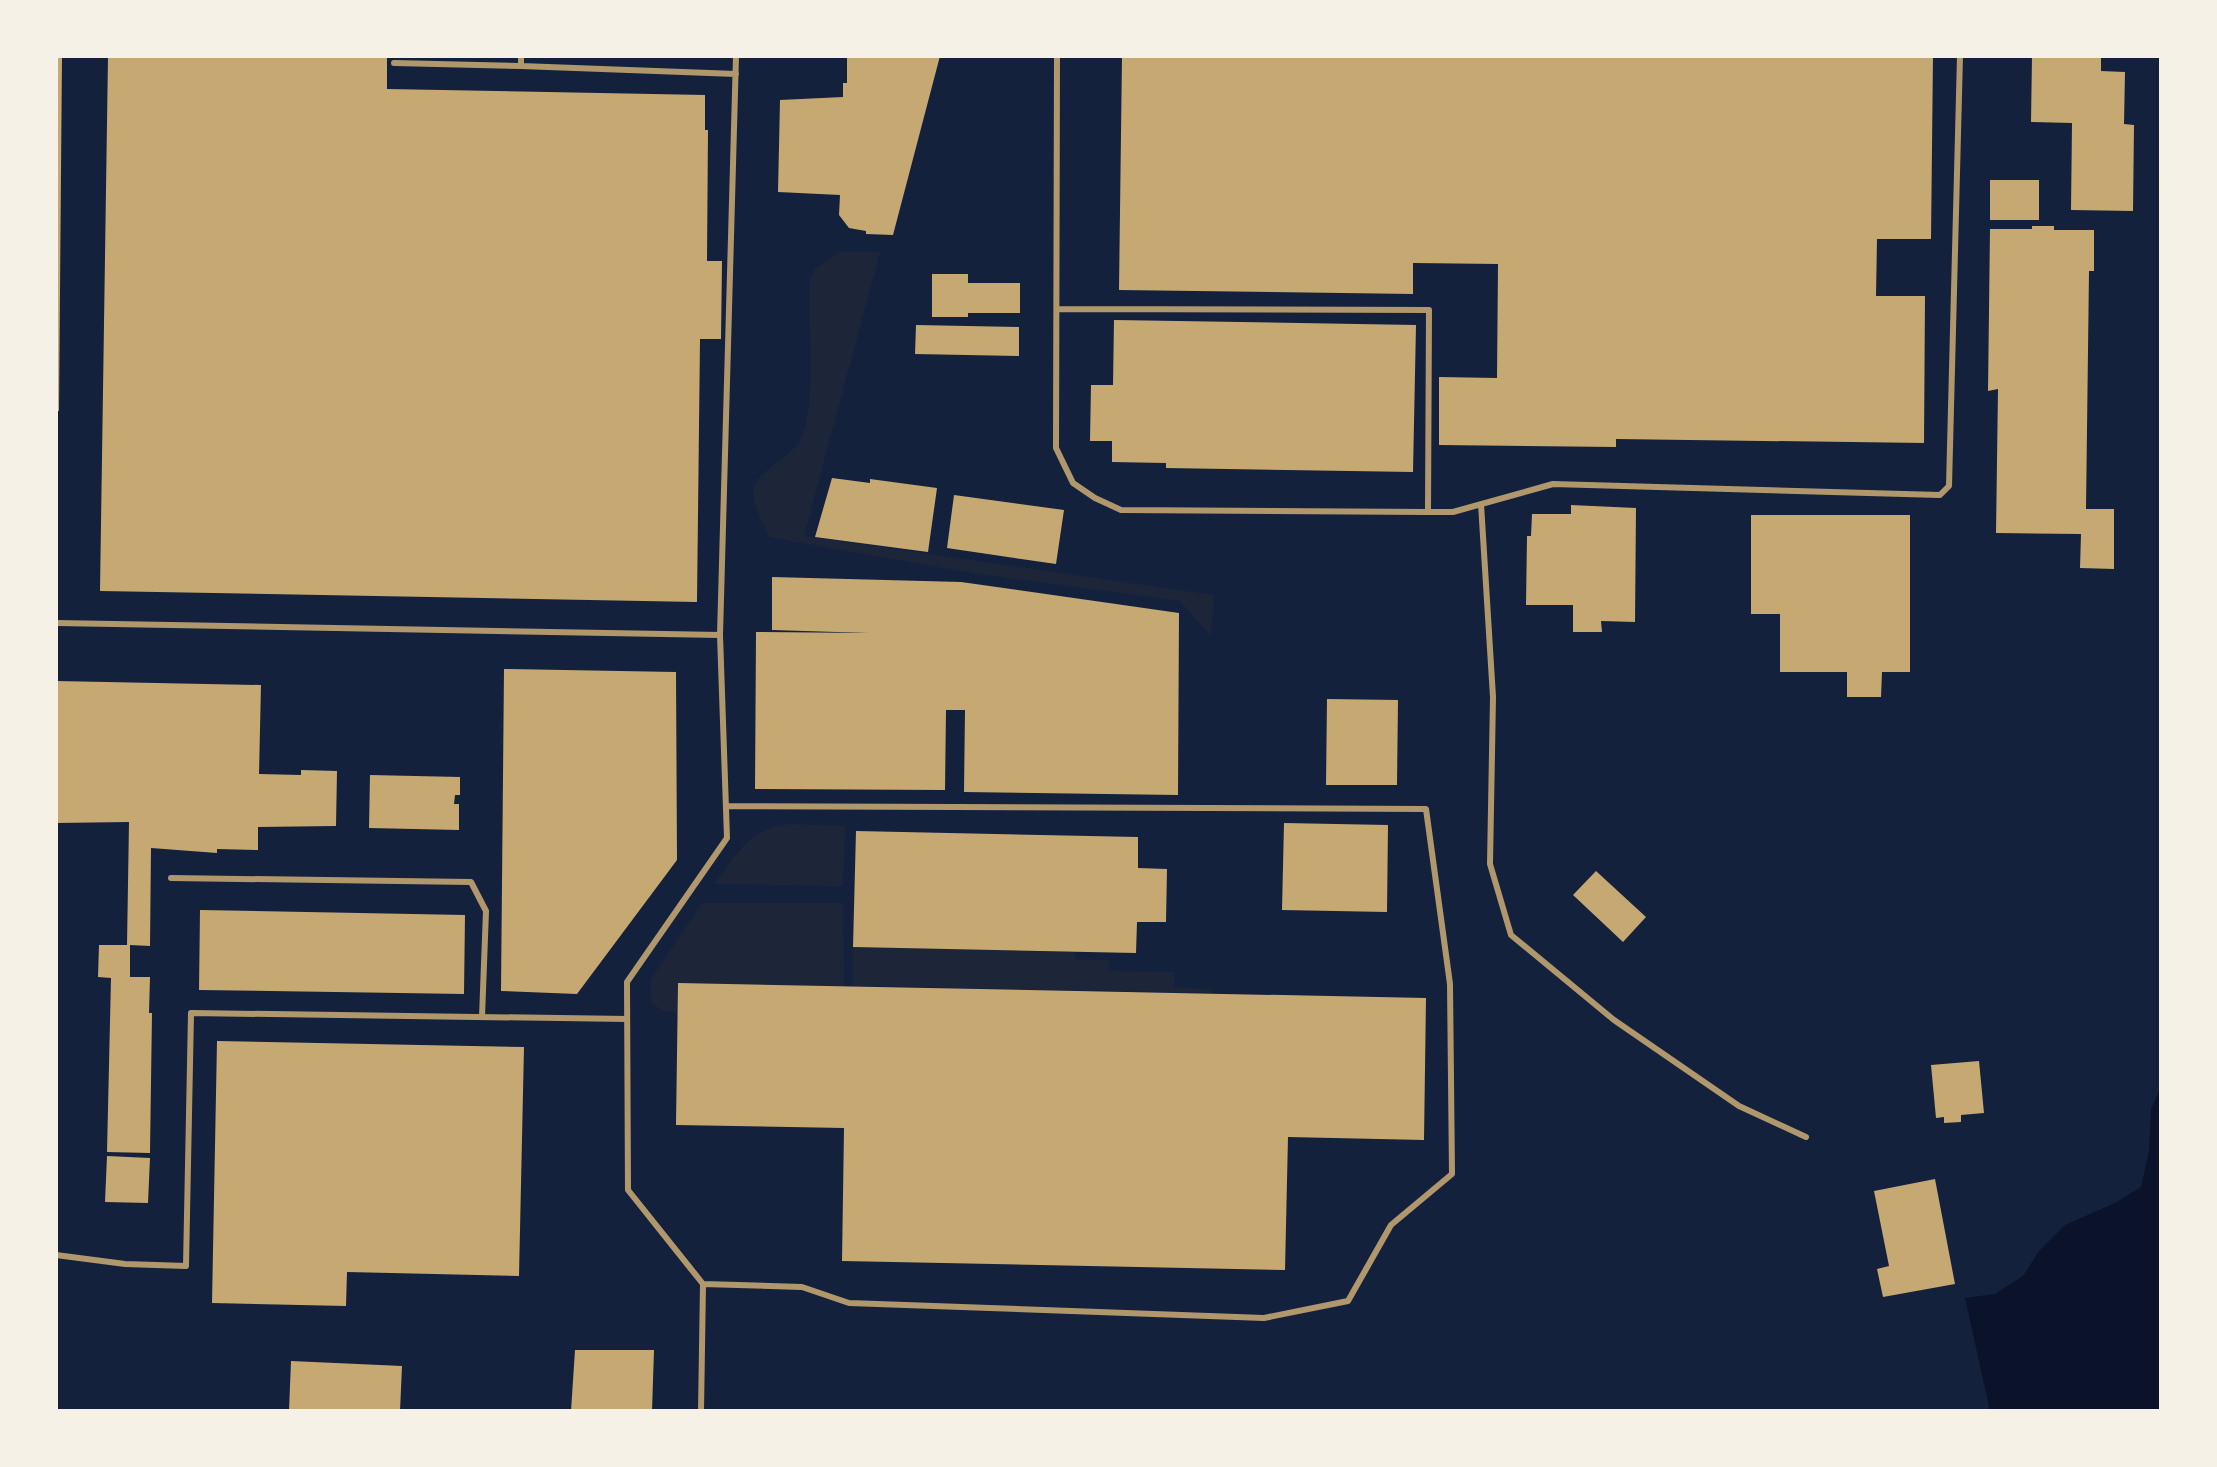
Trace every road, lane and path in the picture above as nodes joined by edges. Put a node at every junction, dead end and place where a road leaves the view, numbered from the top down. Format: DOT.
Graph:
graph roads {
  1 [pos="521,56"];
  2 [pos="736,56"];
  3 [pos="1057,56"];
  4 [pos="1960,56"];
  5 [pos="394,63"];
  6 [pos="521,66"];
  7 [pos="736,74"];
  8 [pos="1057,309"];
  9 [pos="1481,504"];
  10 [pos="1428,512"];
  11 [pos="56,623"];
  12 [pos="720,635"];
  13 [pos="727,806"];
  14 [pos="171,878"];
  15 [pos="482,1017"];
  16 [pos="627,1019"];
  17 [pos="1806,1137"];
  18 [pos="56,1255"];
  19 [pos="703,1284"];
  20 [pos="701,1411"];
  1 -- 6 [label="lane"];
  2 -- 7 [label="lane"];
  3 -- 8 [label="lane"];
  4 -- 9 [label="lane"];
  5 -- 6 [label="lane"];
  6 -- 7 [label="lane"];
  7 -- 12 [label="lane"];
  8 -- 10 [label="lane"];
  8 -- 10 [label="lane"];
  9 -- 10 [label="lane"];
  9 -- 17 [label="lane"];
  11 -- 12 [label="lane"];
  12 -- 13 [label="lane"];
  13 -- 16 [label="lane"];
  13 -- 19 [label="lane"];
  14 -- 15 [label="lane"];
  15 -- 16 [label="lane"];
  15 -- 18 [label="lane"];
  16 -- 19 [label="lane"];
  19 -- 20 [label="lane"];
}
